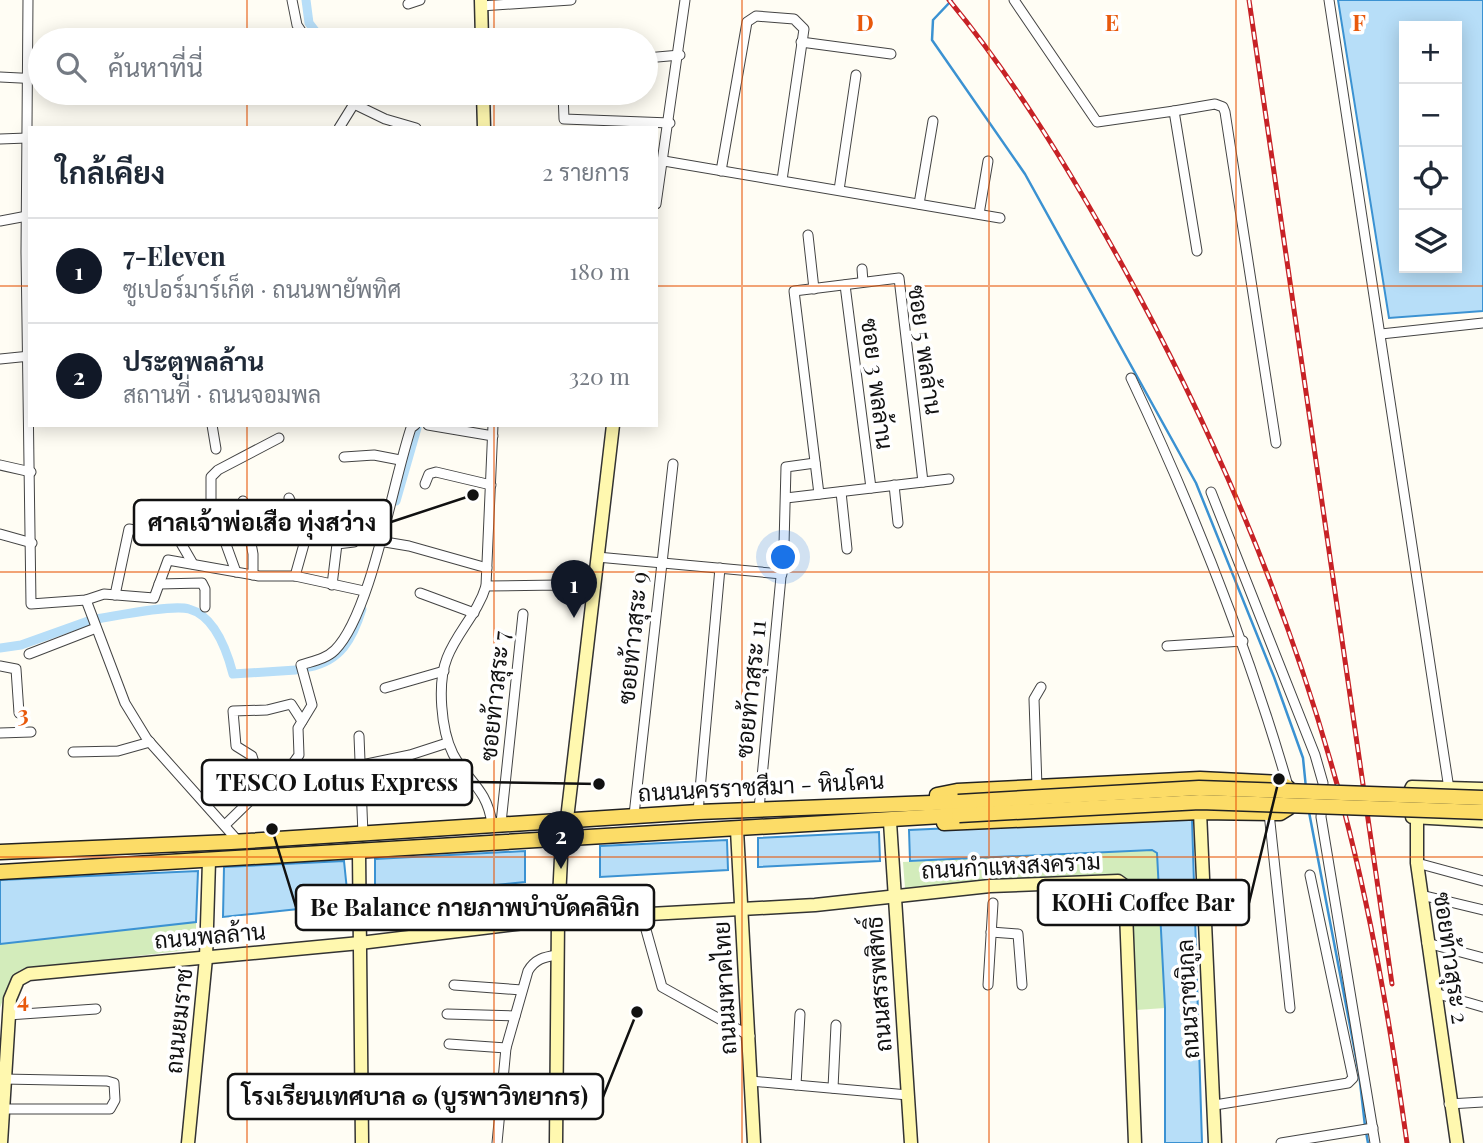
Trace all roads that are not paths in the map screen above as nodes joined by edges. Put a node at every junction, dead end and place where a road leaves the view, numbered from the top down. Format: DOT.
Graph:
graph roads {
  1 [pos="28,0"];
  2 [pos="292,0"];
  3 [pos="420,0"];
  4 [pos="571,0"];
  5 [pos="685,0"];
  6 [pos="1014,0"];
  7 [pos="1329,0"];
  8 [pos="481,3"];
  9 [pos="408,4"];
  10 [pos="300,28"];
  11 [pos="482,28"];
  12 [pos="801,42"];
  13 [pos="891,54"];
  14 [pos="680,55"];
  15 [pos="658,57"];
  16 [pos="856,75"];
  17 [pos="0,77"];
  18 [pos="28,79"];
  19 [pos="350,105"];
  20 [pos="364,105"];
  21 [pos="483,105"];
  22 [pos="563,105"];
  23 [pos="1174,111"];
  24 [pos="933,121"];
  25 [pos="564,123"];
  26 [pos="670,123"];
  27 [pos="340,126"];
  28 [pos="408,126"];
  29 [pos="484,126"];
  30 [pos="27,138"];
  31 [pos="0,139"];
  32 [pos="664,161"];
  33 [pos="988,161"];
  34 [pos="721,171"];
  35 [pos="782,180"];
  36 [pos="839,190"];
  37 [pos="658,193"];
  38 [pos="919,204"];
  39 [pos="979,214"];
  40 [pos="27,216"];
  41 [pos="1000,218"];
  42 [pos="0,221"];
  43 [pos="808,235"];
  44 [pos="1197,251"];
  45 [pos="28,252"];
  46 [pos="862,269"];
  47 [pos="863,282"];
  48 [pos="845,285"];
  49 [pos="814,289"];
  50 [pos="1483,323"];
  51 [pos="1381,334"];
  52 [pos="28,356"];
  53 [pos="0,359"];
  54 [pos="1131,378"];
  55 [pos="30,427"];
  56 [pos="212,427"];
  57 [pos="412,427"];
  58 [pos="440,427"];
  59 [pos="493,427"];
  60 [pos="612,427"];
  61 [pos="492,436"];
  62 [pos="279,438"];
  63 [pos="1276,443"];
  64 [pos="216,449"];
  65 [pos="344,457"];
  66 [pos="400,460"];
  67 [pos="815,463"];
  68 [pos="673,464"];
  69 [pos="0,465"];
  70 [pos="31,472"];
  71 [pos="949,480"];
  72 [pos="923,482"];
  73 [pos="425,484"];
  74 [pos="491,485"];
  75 [pos="894,485"];
  76 [pos="870,488"];
  77 [pos="841,492"];
  78 [pos="1211,492"];
  79 [pos="819,494"];
  80 [pos="289,498"];
  81 [pos="786,498"];
  82 [pos="243,501"];
  83 [pos="898,523"];
  84 [pos="0,534"];
  85 [pos="379,541"];
  86 [pos="32,542"];
  87 [pos="354,542"];
  88 [pos="847,549"];
  89 [pos="597,557"];
  90 [pos="660,563"];
  91 [pos="193,564"];
  92 [pos="487,568"];
  93 [pos="720,568"];
  94 [pos="236,572"];
  95 [pos="782,574"];
  96 [pos="253,575"];
  97 [pos="295,576"];
  98 [pos="159,584"];
  99 [pos="332,585"];
  100 [pos="486,586"];
  101 [pos="594,589"];
  102 [pos="364,591"];
  103 [pos="420,593"];
  104 [pos="115,595"];
  105 [pos="86,600"];
  106 [pos="205,607"];
  107 [pos="474,612"];
  108 [pos="523,614"];
  109 [pos="96,628"];
  110 [pos="1243,641"];
  111 [pos="1167,646"];
  112 [pos="29,654"];
  113 [pos="0,666"];
  114 [pos="444,671"];
  115 [pos="1041,687"];
  116 [pos="385,688"];
  117 [pos="19,713"];
  118 [pos="302,721"];
  119 [pos="32,732"];
  120 [pos="0,733"];
  121 [pos="359,736"];
  122 [pos="150,742"];
  123 [pos="447,743"];
  124 [pos="73,752"];
  125 [pos="362,765"];
  126 [pos="1037,787"];
  127 [pos="1288,788"];
  128 [pos="262,789"];
  129 [pos="1449,789"];
  130 [pos="1468,789"];
  131 [pos="1483,789"];
  132 [pos="1483,798"];
  133 [pos="901,803"];
  134 [pos="958,808"];
  135 [pos="759,809"];
  136 [pos="1200,811"];
  137 [pos="698,812"];
  138 [pos="1483,812"];
  139 [pos="1269,813"];
  140 [pos="634,815"];
  141 [pos="567,819"];
  142 [pos="1417,820"];
  143 [pos="1443,820"];
  144 [pos="1466,820"];
  145 [pos="897,821"];
  146 [pos="1483,821"];
  147 [pos="497,824"];
  148 [pos="225,825"];
  149 [pos="737,830"];
  150 [pos="361,834"];
  151 [pos="562,838"];
  152 [pos="238,841"];
  153 [pos="209,843"];
  154 [pos="0,852"];
  155 [pos="359,853"];
  156 [pos="209,861"];
  157 [pos="1417,863"];
  158 [pos="0,872"];
  159 [pos="1310,875"];
  160 [pos="1483,881"];
  161 [pos="894,895"];
  162 [pos="1421,895"];
  163 [pos="993,903"];
  164 [pos="742,908"];
  165 [pos="1483,910"];
  166 [pos="641,912"];
  167 [pos="558,919"];
  168 [pos="1329,920"];
  169 [pos="991,932"];
  170 [pos="360,943"];
  171 [pos="1427,943"];
  172 [pos="557,955"];
  173 [pos="206,958"];
  174 [pos="1483,958"];
  175 [pos="454,985"];
  176 [pos="988,985"];
  177 [pos="1022,985"];
  178 [pos="522,990"];
  179 [pos="1435,993"];
  180 [pos="1483,1007"];
  181 [pos="1290,1008"];
  182 [pos="96,1009"];
  183 [pos="447,1014"];
  184 [pos="800,1014"];
  185 [pos="8,1015"];
  186 [pos="515,1016"];
  187 [pos="836,1025"];
  188 [pos="750,1036"];
  189 [pos="449,1044"];
  190 [pos="506,1048"];
  191 [pos="4,1079"];
  192 [pos="751,1081"];
  193 [pos="796,1085"];
  194 [pos="833,1088"];
  195 [pos="434,1089"];
  196 [pos="908,1095"];
  197 [pos="500,1098"];
  198 [pos="1483,1102"];
  199 [pos="1450,1104"];
  200 [pos="1214,1105"];
  201 [pos="2,1110"];
  202 [pos="274,1114"];
  203 [pos="363,1114"];
  204 [pos="1369,1129"];
  205 [pos="1,1143"];
  206 [pos="188,1143"];
  207 [pos="362,1143"];
  208 [pos="497,1143"];
  209 [pos="556,1143"];
  210 [pos="754,1143"];
  211 [pos="911,1143"];
  212 [pos="1135,1143"];
  213 [pos="1215,1143"];
  214 [pos="1281,1143"];
  215 [pos="1375,1143"];
  216 [pos="1457,1143"];
  1 -- 18 [label="street"];
  2 -- 10 [label="street"];
  3 -- 9 [label="street"];
  4 -- 8 [label="street"];
  5 -- 14 [label="street"];
  6 -- 23 [label="street"];
  7 -- 51 [label="street"];
  8 -- 11 [label="street"];
  12 -- 13 [label="street"];
  12 -- 34 [label="street"];
  12 -- 35 [label="street"];
  14 -- 15 [label="street"];
  14 -- 26 [label="street"];
  16 -- 36 [label="street"];
  17 -- 18 [label="street"];
  18 -- 30 [label="street"];
  19 -- 27 [label="street"];
  20 -- 28 [label="street"];
  21 -- 29 [label="street"];
  22 -- 25 [label="street"];
  23 -- 44 [label="street"];
  23 -- 63 [label="street"];
  24 -- 38 [label="street"];
  25 -- 26 [label="street"];
  26 -- 32 [label="street"];
  30 -- 31 [label="street"];
  30 -- 40 [label="street"];
  32 -- 34 [label="street"];
  32 -- 37 [label="street"];
  33 -- 39 [label="street"];
  34 -- 35 [label="street"];
  35 -- 36 [label="street"];
  36 -- 38 [label="street"];
  38 -- 39 [label="street"];
  39 -- 41 [label="street"];
  40 -- 42 [label="street"];
  40 -- 45 [label="street"];
  43 -- 49 [label="street"];
  45 -- 52 [label="street"];
  46 -- 47 [label="street"];
  47 -- 48 [label="street, ซอย 5 พลล้าน"];
  47 -- 72 [label="street, ซอย 5 พลล้าน"];
  48 -- 49 [label="street, ซอย 5 พลล้าน"];
  48 -- 76 [label="street, ซอย 3 พลล้าน"];
  49 -- 67 [label="street"];
  50 -- 51 [label="street"];
  51 -- 129 [label="street"];
  52 -- 53 [label="street"];
  54 -- 110 [label="street"];
  55 -- 70 [label="street"];
  56 -- 64 [label="street"];
  57 -- 66 [label="street"];
  58 -- 61 [label="street"];
  59 -- 61 [label="street"];
  60 -- 89 [label="street"];
  61 -- 74 [label="street"];
  62 -- 94 [label="street"];
  65 -- 66 [label="street"];
  66 -- 85 [label="street"];
  67 -- 79 [label="street"];
  67 -- 81 [label="street, ซอยท้าวสุระ 11"];
  68 -- 90 [label="street, ซอยท้าวสุระ 9"];
  69 -- 70 [label="street"];
  70 -- 86 [label="street"];
  71 -- 72 [label="street"];
  72 -- 75 [label="street"];
  73 -- 74 [label="street"];
  74 -- 92 [label="street"];
  75 -- 76 [label="street"];
  75 -- 83 [label="street"];
  76 -- 77 [label="street"];
  77 -- 79 [label="street"];
  77 -- 88 [label="street"];
  78 -- 168 [label="street"];
  79 -- 81 [label="street"];
  80 -- 97 [label="street"];
  81 -- 95 [label="street, ซอยท้าวสุระ 11"];
  82 -- 96 [label="street"];
  84 -- 86 [label="street"];
  85 -- 92 [label="street"];
  85 -- 102 [label="street"];
  86 -- 105 [label="street"];
  87 -- 99 [label="street"];
  89 -- 90 [label="street"];
  89 -- 101 [label="street"];
  90 -- 93 [label="street"];
  90 -- 140 [label="street, ซอยท้าวสุระ 9"];
  91 -- 94 [label="street"];
  91 -- 98 [label="street"];
  91 -- 104 [label="street"];
  92 -- 100 [label="street"];
  93 -- 95 [label="street"];
  93 -- 137 [label="street"];
  94 -- 96 [label="street"];
  95 -- 135 [label="street, ซอยท้าวสุระ 11"];
  96 -- 97 [label="street"];
  97 -- 99 [label="street"];
  98 -- 104 [label="street"];
  98 -- 106 [label="street"];
  99 -- 102 [label="street"];
  100 -- 101 [label="street"];
  100 -- 107 [label="street"];
  101 -- 141 [label="street"];
  102 -- 118 [label="street"];
  103 -- 107 [label="street"];
  104 -- 105 [label="street"];
  105 -- 109 [label="street"];
  107 -- 114 [label="street"];
  108 -- 147 [label="street, ซอยท้าวสุระ 7"];
  109 -- 112 [label="street"];
  109 -- 122 [label="street"];
  110 -- 111 [label="street"];
  110 -- 127 [label="street"];
  113 -- 117 [label="street"];
  114 -- 116 [label="street"];
  114 -- 123 [label="street"];
  115 -- 126 [label="street"];
  118 -- 128 [label="street"];
  118 -- 128 [label="street"];
  119 -- 120 [label="street"];
  121 -- 125 [label="street"];
  122 -- 124 [label="street"];
  122 -- 148 [label="street"];
  123 -- 125 [label="street"];
  123 -- 147 [label="street"];
  125 -- 150 [label="street"];
  126 -- 127 [label="main road"];
  126 -- 133 [label="main road"];
  127 -- 139 [label="main road"];
  128 -- 148 [label="street"];
  129 -- 130 [label="street"];
  129 -- 142 [label="street"];
  129 -- 143 [label="street"];
  130 -- 131 [label="street"];
  130 -- 144 [label="street"];
  132 -- 134 [label="main road, ถนนนครราชสีมา - หินโคน, bridge"];
  133 -- 134 [label="main road, ถนนนครราชสีมา - หินโคน"];
  133 -- 135 [label="main road, ถนนนครราชสีมา - หินโคน"];
  134 -- 138 [label="main road, bridge"];
  134 -- 145 [label="main road"];
  135 -- 137 [label="main road, ถนนนครราชสีมา - หินโคน"];
  136 -- 139 [label="main road"];
  136 -- 145 [label="main road"];
  136 -- 200 [label="street, ถนนราชนิกูล"];
  137 -- 140 [label="main road, ถนนนครราชสีมา - หินโคน"];
  139 -- 181 [label="street"];
  140 -- 141 [label="main road, ถนนนครราชสีมา - หินโคน"];
  141 -- 147 [label="main road, ถนนนครราชสีมา - หินโคน"];
  141 -- 151 [label="main road"];
  142 -- 143 [label="street"];
  142 -- 157 [label="street, ซอยท้าวสุระ 2"];
  143 -- 144 [label="street"];
  144 -- 146 [label="street"];
  145 -- 149 [label="main road"];
  145 -- 161 [label="street, ถนนสรรพสิทธิ์"];
  147 -- 150 [label="main road, ถนนนครราชสีมา - หินโคน"];
  148 -- 152 [label="street"];
  149 -- 151 [label="main road"];
  149 -- 164 [label="street, ถนนมหาดไทย"];
  150 -- 152 [label="main road, ถนนนครราชสีมา - หินโคน"];
  150 -- 155 [label="main road"];
  151 -- 155 [label="main road"];
  151 -- 167 [label="street"];
  152 -- 153 [label="main road, ถนนนครราชสีมา - หินโคน"];
  153 -- 154 [label="main road, ถนนนครราชสีมา - หินโคน"];
  153 -- 156 [label="main road"];
  155 -- 156 [label="main road"];
  155 -- 170 [label="street"];
  156 -- 158 [label="main road"];
  156 -- 173 [label="street, ถนนยมราช"];
  157 -- 160 [label="street"];
  157 -- 162 [label="street, ซอยท้าวสุระ 2"];
  159 -- 168 [label="street"];
  161 -- 164 [label="street, ถนนพลล้าน"];
  161 -- 196 [label="street, ถนนสรรพสิทธิ์"];
  161 -- 212 [label="street, ถนนกำแหงสงคราม"];
  162 -- 165 [label="street"];
  162 -- 171 [label="street, ซอยท้าวสุระ 2"];
  163 -- 169 [label="street"];
  164 -- 166 [label="street, ถนนพลล้าน"];
  164 -- 188 [label="street, ถนนมหาดไทย"];
  166 -- 167 [label="street, ถนนพลล้าน"];
  166 -- 188 [label="street"];
  167 -- 170 [label="street, ถนนพลล้าน"];
  167 -- 172 [label="street"];
  168 -- 200 [label="street"];
  168 -- 204 [label="street"];
  169 -- 176 [label="street"];
  169 -- 177 [label="street"];
  170 -- 173 [label="street, ถนนพลล้าน"];
  170 -- 203 [label="street"];
  171 -- 174 [label="street"];
  171 -- 179 [label="street, ซอยท้าวสุระ 2"];
  172 -- 178 [label="street"];
  172 -- 209 [label="street"];
  173 -- 185 [label="street, ถนนพลล้าน"];
  173 -- 206 [label="street, ถนนยมราช"];
  175 -- 178 [label="street"];
  178 -- 186 [label="street"];
  179 -- 180 [label="street"];
  179 -- 199 [label="street, ซอยท้าวสุระ 2"];
  182 -- 185 [label="street"];
  183 -- 186 [label="street"];
  184 -- 193 [label="street"];
  185 -- 191 [label="street"];
  186 -- 190 [label="street"];
  187 -- 194 [label="street"];
  188 -- 192 [label="street, ถนนมหาดไทย"];
  189 -- 190 [label="street"];
  190 -- 197 [label="street"];
  191 -- 201 [label="street"];
  191 -- 201 [label="street"];
  192 -- 193 [label="street"];
  192 -- 210 [label="street, ถนนมหาดไทย"];
  193 -- 194 [label="street"];
  194 -- 196 [label="street"];
  195 -- 197 [label="street"];
  196 -- 211 [label="street, ถนนสรรพสิทธิ์"];
  197 -- 208 [label="street"];
  198 -- 199 [label="street"];
  199 -- 216 [label="street, ซอยท้าวสุระ 2"];
  200 -- 213 [label="street, ถนนราชนิกูล"];
  201 -- 205 [label="street"];
  202 -- 203 [label="street"];
  203 -- 207 [label="street"];
  204 -- 214 [label="street"];
  204 -- 215 [label="street"];
}
